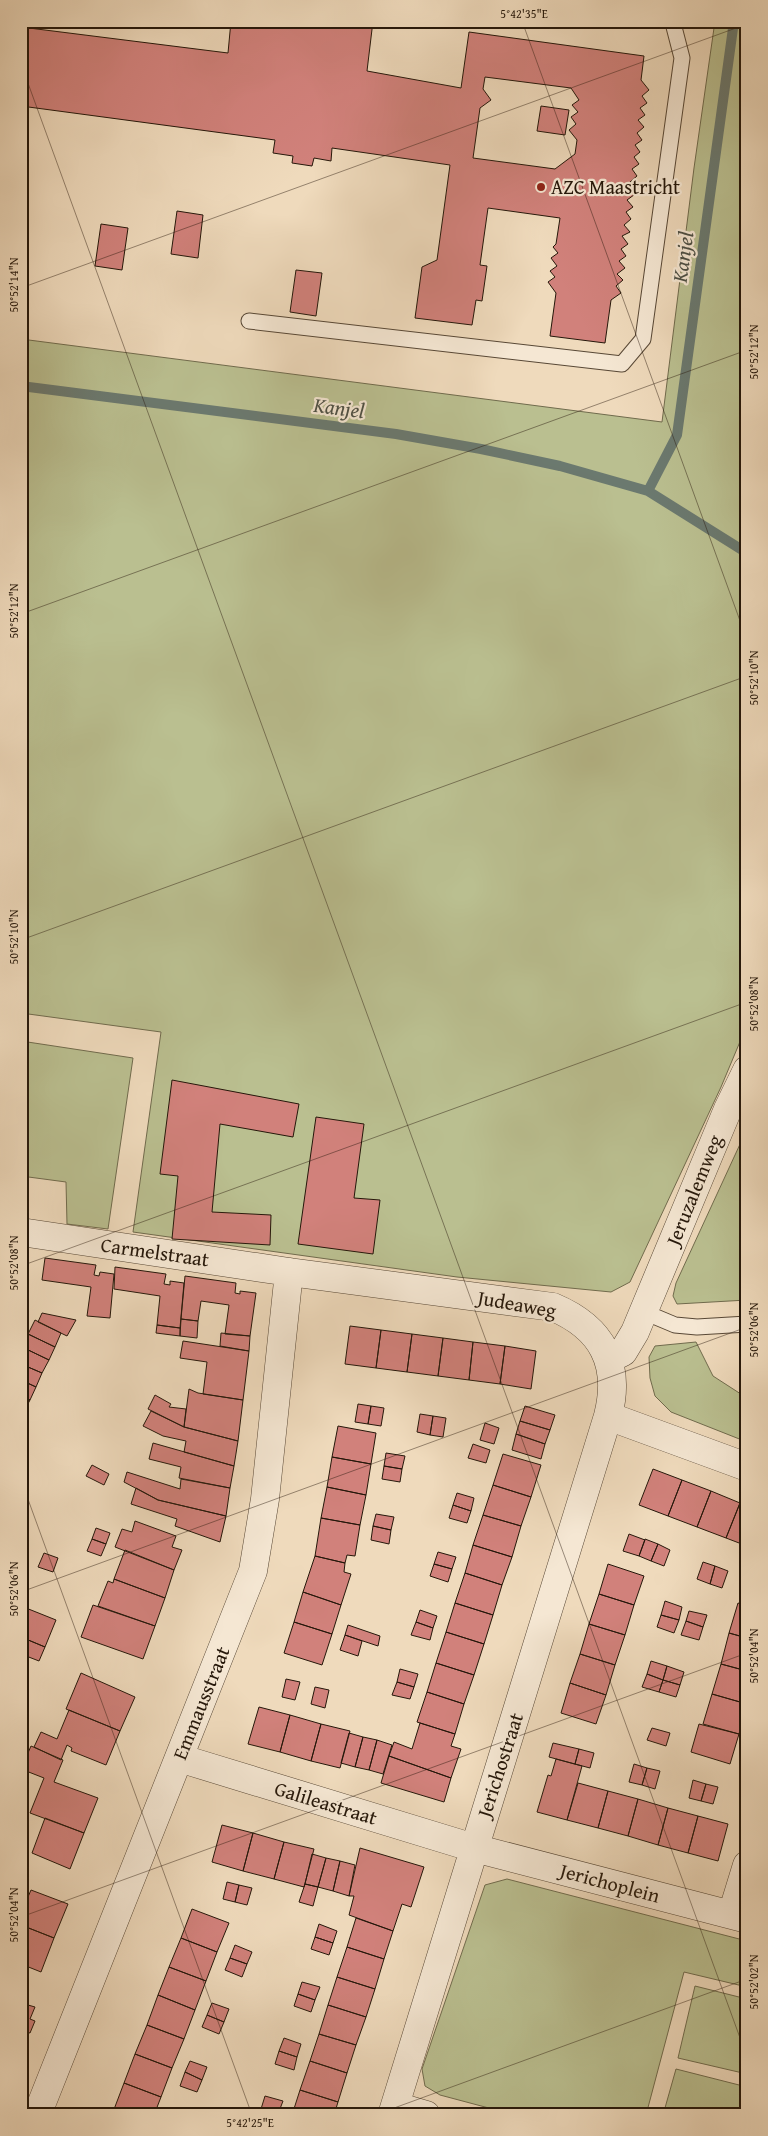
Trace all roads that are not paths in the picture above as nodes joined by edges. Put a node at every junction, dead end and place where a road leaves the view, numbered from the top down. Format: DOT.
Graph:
graph roads {
  1 [pos="674,21"];
  2 [pos="250,321"];
  3 [pos="747,1070"];
  4 [pos="21,1232"];
  5 [pos="289,1272"];
  6 [pos="644,1312"];
  7 [pos="747,1324"];
  8 [pos="609,1359"];
  9 [pos="608,1416"];
  10 [pos="747,1467"];
  11 [pos="179,1758"];
  12 [pos="474,1848"];
  13 [pos="747,1865"];
  14 [pos="739,1917"];
  15 [pos="393,2111"];
  16 [pos="32,2112"];
  17 [pos="426,2115"];
  1 -- 2 [label="lane"];
  3 -- 6 [label="street, Jeruzalemweg"];
  4 -- 5 [label="street, Carmelstraat"];
  5 -- 8 [label="street, Judeaweg"];
  5 -- 11 [label="street, Emmausstraat"];
  6 -- 7 [label="lane"];
  6 -- 8 [label="street, Jeruzalemweg"];
  8 -- 9 [label="street, Judeaweg"];
  9 -- 10 [label="street"];
  9 -- 12 [label="street, Jerichostraat"];
  11 -- 12 [label="street, Galileastraat"];
  11 -- 16 [label="street, Emmausstraat"];
  12 -- 14 [label="street, Jerichoplein"];
  12 -- 15 [label="street, Jerichostraat"];
  13 -- 14 [label="street"];
  15 -- 17 [label="street"];
}
